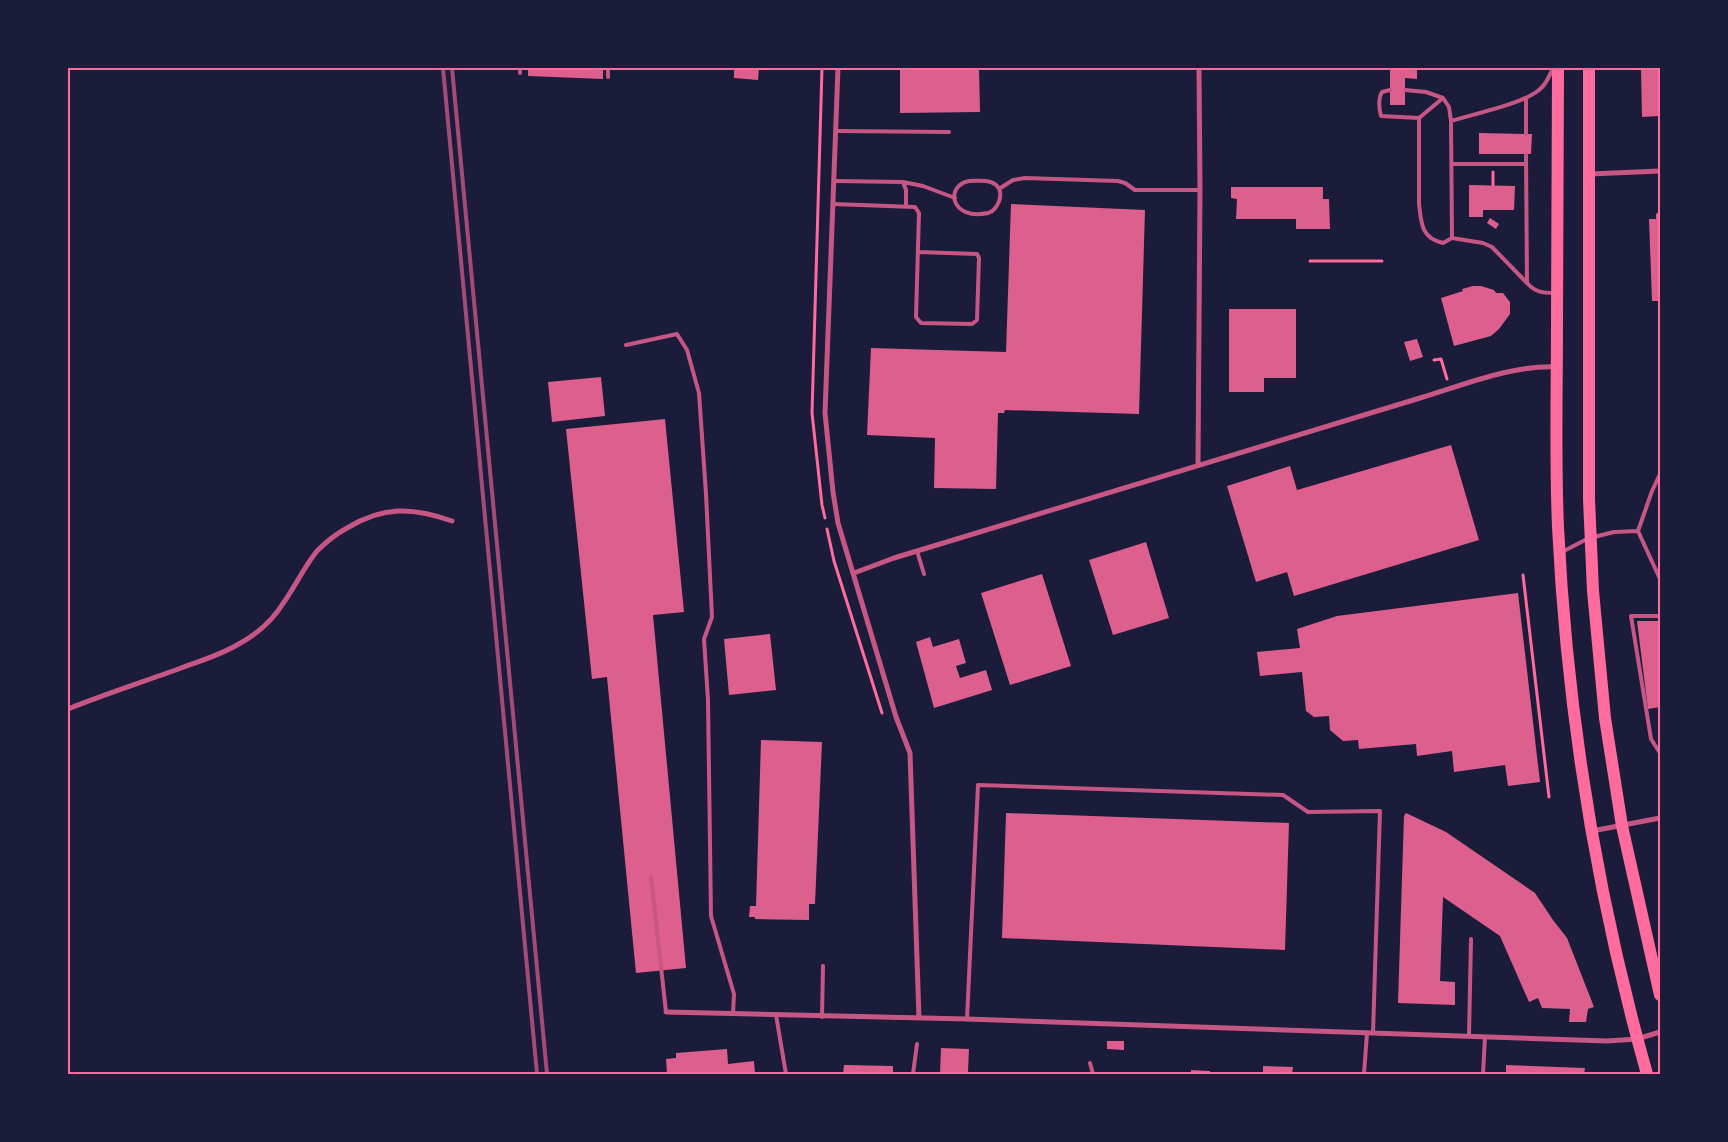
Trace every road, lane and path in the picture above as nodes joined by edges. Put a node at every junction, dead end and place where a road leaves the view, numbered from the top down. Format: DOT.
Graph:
graph roads {
  1 [pos="520,68"];
  2 [pos="608,68"];
  3 [pos="838,68"];
  4 [pos="1199,68"];
  5 [pos="1553,68"];
  6 [pos="1558,68"];
  7 [pos="1589,68"];
  8 [pos="520,73"];
  9 [pos="608,77"];
  10 [pos="1390,90"];
  11 [pos="1405,90"];
  12 [pos="1442,98"];
  13 [pos="1526,98"];
  14 [pos="1419,118"];
  15 [pos="1451,121"];
  16 [pos="836,130"];
  17 [pos="949,132"];
  18 [pos="1526,134"];
  19 [pos="1526,154"];
  20 [pos="1452,164"];
  21 [pos="1526,164"];
  22 [pos="1660,171"];
  23 [pos="1589,174"];
  24 [pos="834,181"];
  25 [pos="903,182"];
  26 [pos="999,189"];
  27 [pos="1200,190"];
  28 [pos="955,198"];
  29 [pos="833,204"];
  30 [pos="906,205"];
  31 [pos="1452,238"];
  32 [pos="918,252"];
  33 [pos="1310,261"];
  34 [pos="1382,261"];
  35 [pos="1526,283"];
  36 [pos="1558,293"];
  37 [pos="626,344"];
  38 [pos="1434,360"];
  39 [pos="1557,367"];
  40 [pos="1450,389"];
  41 [pos="1198,464"];
  42 [pos="1660,474"];
  43 [pos="452,522"];
  44 [pos="1638,531"];
  45 [pos="1590,538"];
  46 [pos="917,551"];
  47 [pos="1560,554"];
  48 [pos="854,573"];
  49 [pos="924,574"];
  50 [pos="1522,575"];
  51 [pos="1660,579"];
  52 [pos="1660,616"];
  53 [pos="68,710"];
  54 [pos="1660,753"];
  55 [pos="1549,797"];
  56 [pos="1660,818"];
  57 [pos="1622,826"];
  58 [pos="1592,831"];
  59 [pos="651,876"];
  60 [pos="1472,939"];
  61 [pos="823,966"];
  62 [pos="1660,996"];
  63 [pos="666,1012"];
  64 [pos="733,1014"];
  65 [pos="776,1016"];
  66 [pos="822,1017"];
  67 [pos="919,1018"];
  68 [pos="967,1019"];
  69 [pos="1660,1032"];
  70 [pos="1367,1033"];
  71 [pos="1373,1033"];
  72 [pos="1469,1036"];
  73 [pos="1485,1037"];
  74 [pos="1637,1039"];
  75 [pos="918,1044"];
  76 [pos="1090,1063"];
  77 [pos="786,1074"];
  78 [pos="913,1074"];
  79 [pos="1093,1074"];
  80 [pos="1364,1074"];
  81 [pos="1483,1074"];
  82 [pos="1647,1074"];
  1 -- 8 [label="lane"];
  2 -- 9 [label="lane"];
  3 -- 16 [label="street"];
  4 -- 27 [label="street"];
  5 -- 13 [label="lane"];
  6 -- 36 [label="main road"];
  7 -- 23 [label="main road"];
  10 -- 14 [label="lane"];
  11 -- 12 [label="lane"];
  12 -- 14 [label="lane"];
  12 -- 15 [label="lane"];
  13 -- 15 [label="lane"];
  13 -- 18 [label="lane"];
  14 -- 31 [label="lane"];
  15 -- 20 [label="lane"];
  16 -- 17 [label="lane"];
  16 -- 24 [label="street"];
  19 -- 21 [label="lane"];
  20 -- 21 [label="lane"];
  20 -- 31 [label="lane"];
  21 -- 35 [label="lane"];
  22 -- 23 [label="street"];
  23 -- 45 [label="main road"];
  24 -- 25 [label="lane"];
  24 -- 29 [label="street"];
  25 -- 28 [label="lane"];
  25 -- 30 [label="lane"];
  26 -- 27 [label="lane"];
  26 -- 28 [label="lane"];
  26 -- 28 [label="lane"];
  27 -- 41 [label="street"];
  29 -- 30 [label="lane"];
  29 -- 48 [label="street"];
  30 -- 32 [label="lane"];
  31 -- 35 [label="lane"];
  32 -- 32 [label="lane"];
  33 -- 34 [label="path"];
  35 -- 36 [label="lane"];
  36 -- 39 [label="main road"];
  37 -- 64 [label="lane"];
  38 -- 40 [label="path"];
  39 -- 40 [label="street"];
  39 -- 47 [label="main road"];
  40 -- 41 [label="street"];
  41 -- 46 [label="street"];
  42 -- 44 [label="lane"];
  43 -- 53 [label="street"];
  44 -- 45 [label="lane"];
  44 -- 51 [label="lane"];
  45 -- 47 [label="lane"];
  45 -- 57 [label="main road"];
  46 -- 48 [label="street"];
  46 -- 49 [label="lane"];
  47 -- 58 [label="main road"];
  48 -- 67 [label="street"];
  50 -- 55 [label="path"];
  52 -- 54 [label="lane"];
  56 -- 57 [label="street"];
  57 -- 58 [label="street"];
  57 -- 62 [label="main road"];
  58 -- 74 [label="main road"];
  59 -- 63 [label="lane"];
  60 -- 72 [label="lane"];
  61 -- 66 [label="lane"];
  63 -- 64 [label="street"];
  64 -- 65 [label="street"];
  65 -- 66 [label="street"];
  65 -- 77 [label="lane"];
  66 -- 67 [label="street"];
  67 -- 68 [label="street"];
  68 -- 70 [label="street"];
  68 -- 71 [label="lane"];
  69 -- 74 [label="street"];
  70 -- 71 [label="street"];
  70 -- 80 [label="lane"];
  71 -- 72 [label="street"];
  72 -- 73 [label="street"];
  73 -- 74 [label="street"];
  73 -- 81 [label="lane"];
  74 -- 82 [label="main road"];
  75 -- 78 [label="lane"];
  76 -- 79 [label="lane"];
}
